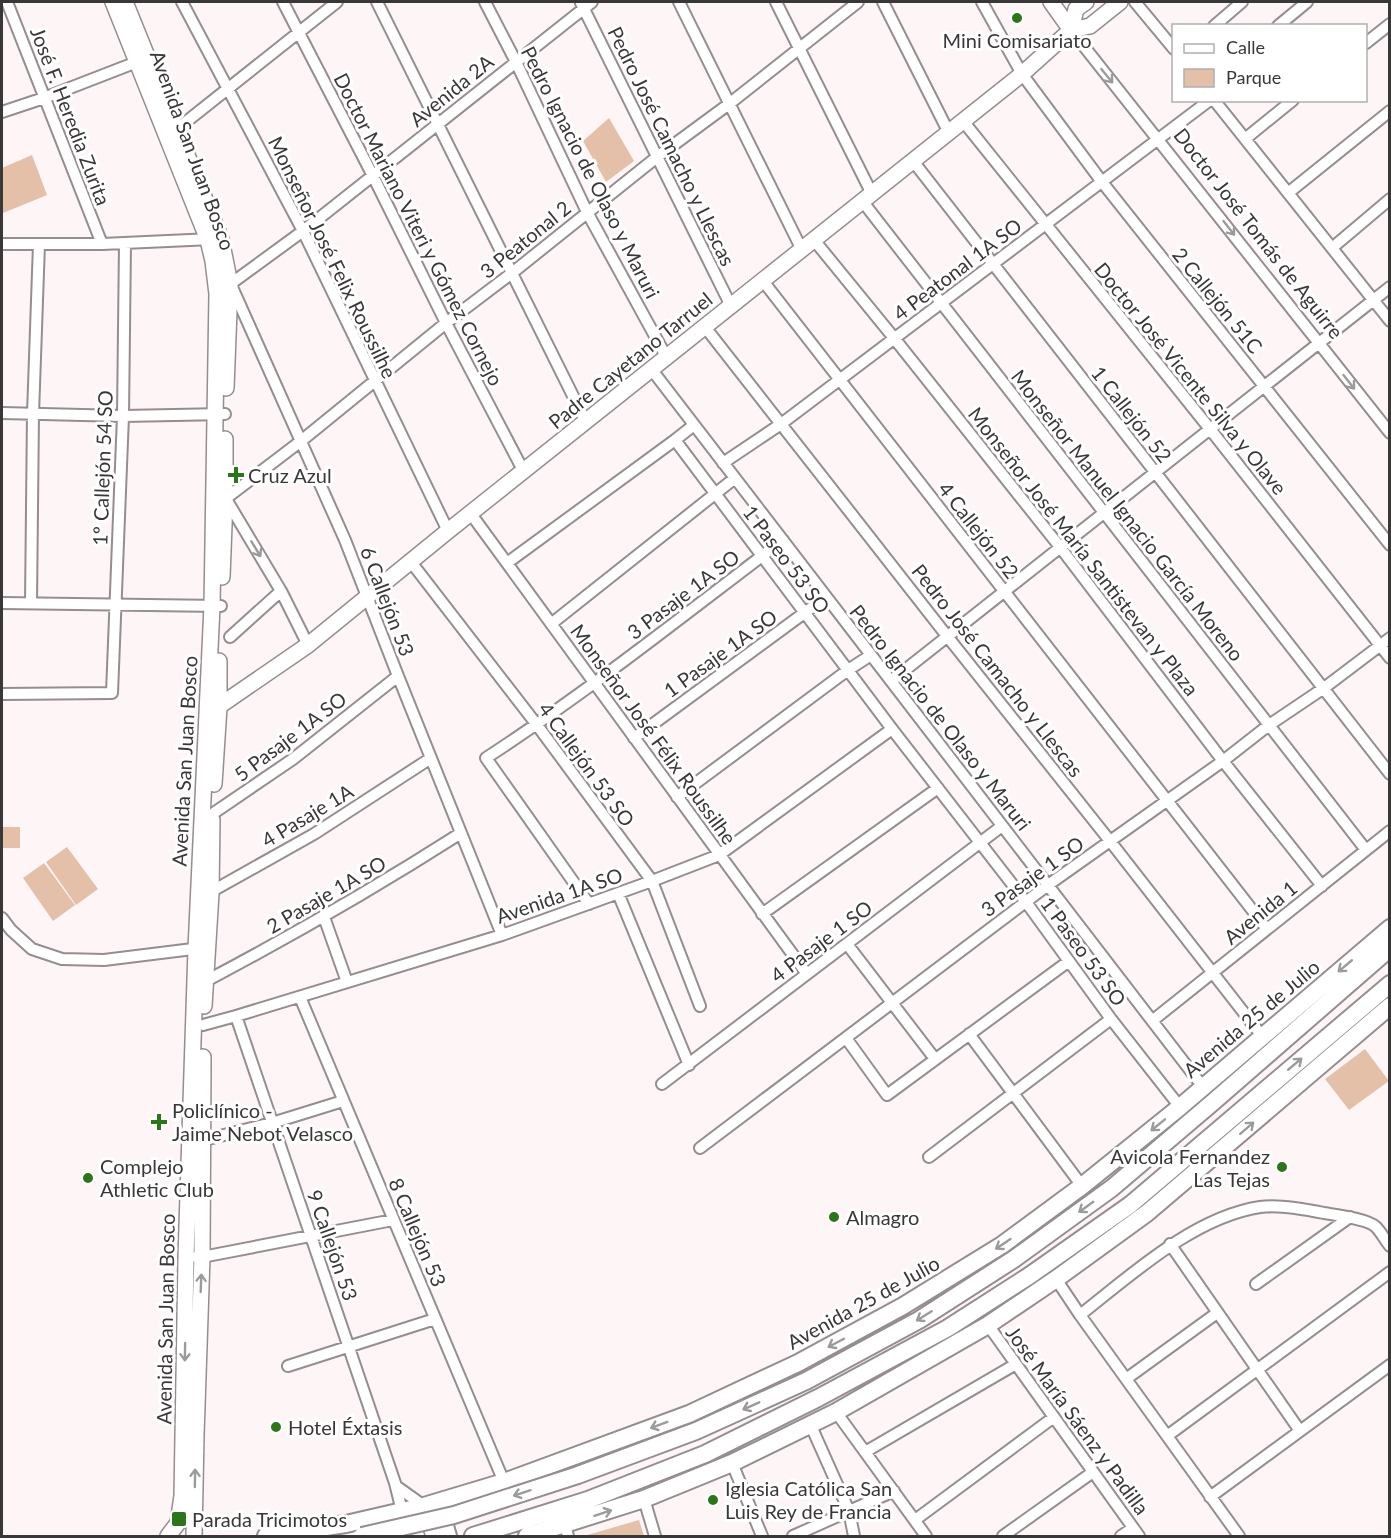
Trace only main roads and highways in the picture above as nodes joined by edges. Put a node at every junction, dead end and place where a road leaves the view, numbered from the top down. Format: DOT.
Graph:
graph roads {
  1 [pos="1389,928"];
  2 [pos="1389,948"];
  3 [pos="1389,984"];
  4 [pos="1389,1006"];
  5 [pos="948,1328"];
  6 [pos="910,1370"];
  7 [pos="449,1498"];
  8 [pos="372,1518"];
  9 [pos="566,1531"];
  10 [pos="266,1536"];
  11 [pos="362,1536"];
  12 [pos="385,1536"];
  13 [pos="448,1536"];
  14 [pos="473,1536"];
  15 [pos="527,1536"];
  1 -- 7 [label="main road, Avenida 25 de Julio, one-way"];
  2 -- 11 [label="main road, Avenida 25 de Julio, one-way, bridge"];
  5 -- 3 [label="main road, one-way"];
  6 -- 4 [label="main road, one-way"];
  5 -- 6 [label="main road"];
  5 -- 14 [label="main road"];
  9 -- 6 [label="main road, one-way"];
  7 -- 8 [label="main road, Avenida 25 de Julio"];
  7 -- 13 [label="main road"];
  8 -- 10 [label="main road, Avenida 25 de Julio"];
  8 -- 12 [label="main road"];
  9 -- 15 [label="main road"];
}
